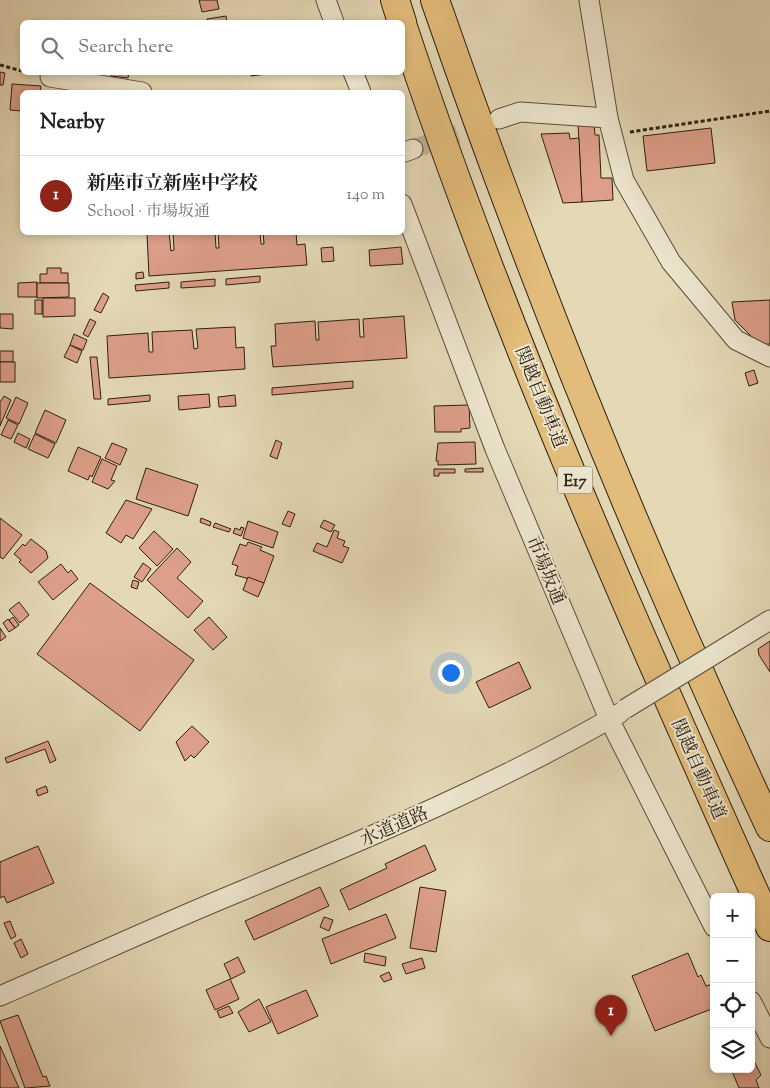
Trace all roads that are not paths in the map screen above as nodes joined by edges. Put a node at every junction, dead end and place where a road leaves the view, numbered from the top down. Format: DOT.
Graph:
graph roads {
  1 [pos="326,0"];
  2 [pos="395,0"];
  3 [pos="435,0"];
  4 [pos="589,0"];
  5 [pos="333,20"];
  6 [pos="401,20"];
  7 [pos="405,32"];
  8 [pos="354,75"];
  9 [pos="50,77"];
  10 [pos="130,90"];
  11 [pos="360,90"];
  12 [pos="499,119"];
  13 [pos="610,126"];
  14 [pos="405,212"];
  15 [pos="770,357"];
  16 [pos="770,620"];
  17 [pos="609,719"];
  18 [pos="770,827"];
  19 [pos="710,919"];
  20 [pos="770,928"];
  21 [pos="0,996"];
  22 [pos="755,1009"];
  23 [pos="770,1038"];
  1 -- 5 [label="street"];
  2 -- 6 [label="highway, 関越自動車道 / E17"];
  3 -- 18 [label="highway, E17"];
  4 -- 13 [label="street"];
  7 -- 20 [label="highway, 関越自動車道 / E17"];
  8 -- 11 [label="street"];
  9 -- 10 [label="street"];
  12 -- 13 [label="street"];
  13 -- 15 [label="street"];
  14 -- 17 [label="street, 市場坂通"];
  16 -- 17 [label="street, 水道道路, bridge"];
  17 -- 19 [label="street, 市場坂通"];
  17 -- 21 [label="street, 水道道路"];
  22 -- 23 [label="street"];
}
